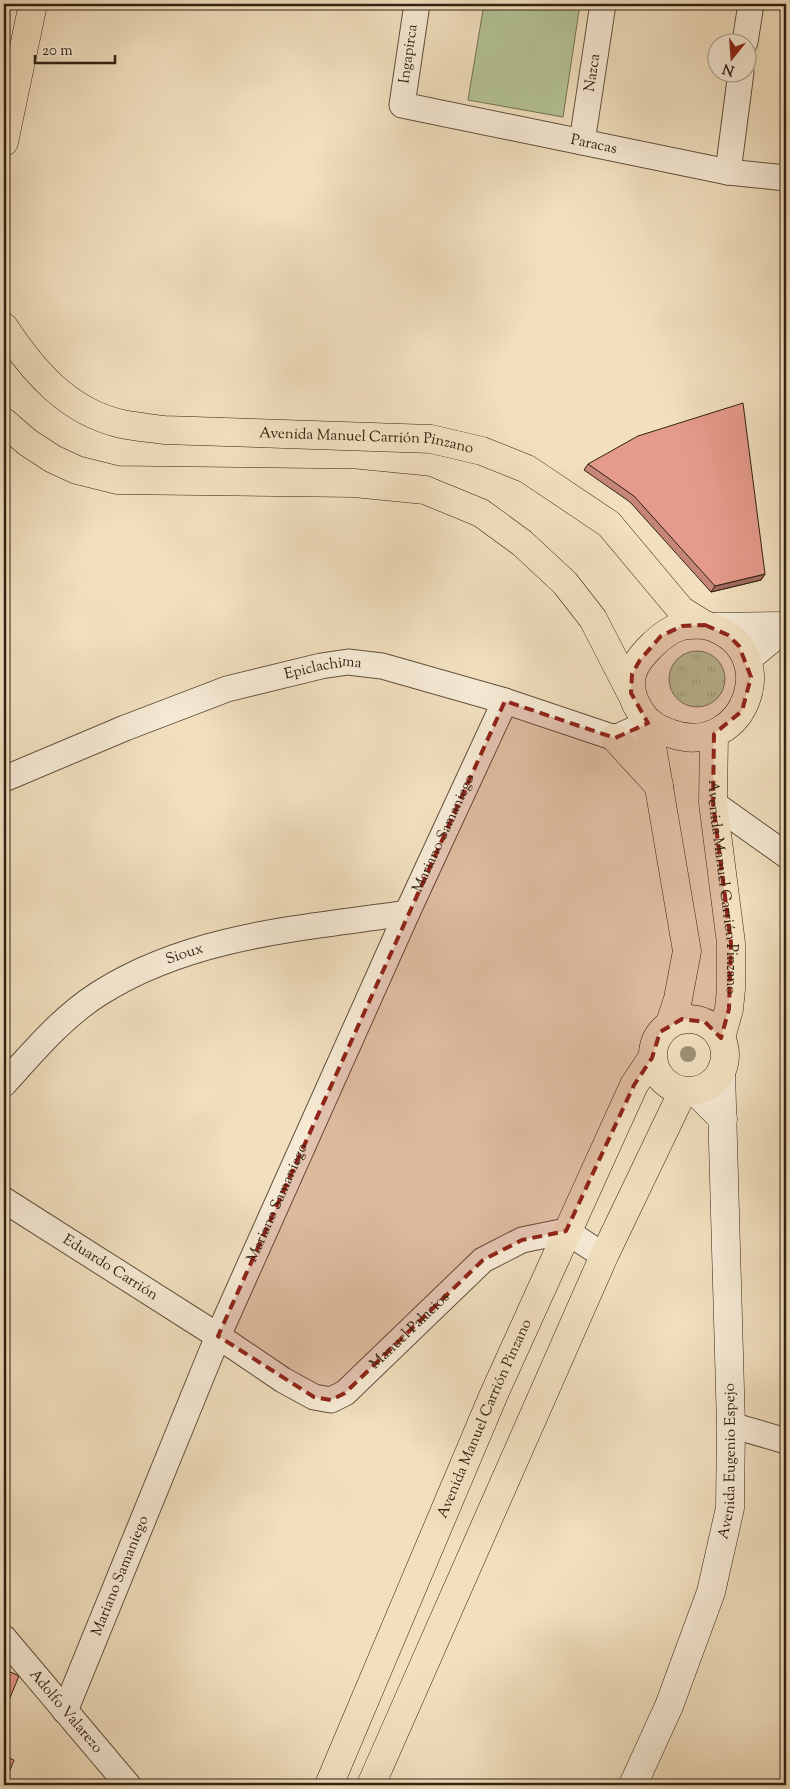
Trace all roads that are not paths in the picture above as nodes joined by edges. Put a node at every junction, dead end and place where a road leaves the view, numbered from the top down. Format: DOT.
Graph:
graph roads {
  1 [pos="33,4"];
  2 [pos="417,4"];
  3 [pos="603,4"];
  4 [pos="751,4"];
  5 [pos="747,32"];
  6 [pos="740,82"];
  7 [pos="402,105"];
  8 [pos="4,142"];
  9 [pos="582,142"];
  10 [pos="728,172"];
  11 [pos="786,178"];
  12 [pos="4,327"];
  13 [pos="4,422"];
  14 [pos="709,626"];
  15 [pos="786,626"];
  16 [pos="747,659"];
  17 [pos="632,693"];
  18 [pos="505,701"];
  19 [pos="648,723"];
  20 [pos="714,734"];
  21 [pos="615,738"];
  22 [pos="4,778"];
  23 [pos="659,786"];
  24 [pos="713,803"];
  25 [pos="786,855"];
  26 [pos="407,913"];
  27 [pos="670,1023"];
  28 [pos="721,1038"];
  29 [pos="652,1058"];
  30 [pos="722,1071"];
  31 [pos="4,1084"];
  32 [pos="689,1091"];
  33 [pos="723,1119"];
  34 [pos="4,1200"];
  35 [pos="566,1231"];
  36 [pos="604,1256"];
  37 [pos="218,1336"];
  38 [pos="730,1425"];
  39 [pos="786,1441"];
  40 [pos="4,1638"];
  41 [pos="65,1711"];
  42 [pos="128,1785"];
  43 [pos="328,1785"];
  44 [pos="371,1785"];
  45 [pos="633,1785"];
  1 -- 8 [label="main road"];
  2 -- 7 [label="street, Ingapirca"];
  3 -- 9 [label="street, Nazca"];
  4 -- 5 [label="street"];
  6 -- 10 [label="street"];
  7 -- 9 [label="street, Paracas"];
  9 -- 10 [label="street, Paracas"];
  10 -- 11 [label="street, Paracas"];
  12 -- 14 [label="main road, Avenida Manuel Carrión Pinzano"];
  13 -- 17 [label="main road"];
  14 -- 15 [label="main road"];
  14 -- 16 [label="main road"];
  14 -- 17 [label="main road"];
  15 -- 16 [label="main road"];
  16 -- 20 [label="main road"];
  17 -- 19 [label="main road"];
  18 -- 21 [label="street, Epiclachima"];
  18 -- 22 [label="street, Epiclachima"];
  18 -- 26 [label="street, Mariano Samaniego"];
  19 -- 20 [label="main road"];
  19 -- 21 [label="street"];
  19 -- 23 [label="main road"];
  20 -- 24 [label="main road, Avenida Manuel Carrión Pinzano"];
  21 -- 23 [label="main road"];
  23 -- 27 [label="main road"];
  24 -- 25 [label="street"];
  24 -- 28 [label="main road, Avenida Manuel Carrión Pinzano"];
  26 -- 31 [label="street, Sioux"];
  26 -- 37 [label="street, Mariano Samaniego"];
  27 -- 28 [label="main road"];
  27 -- 29 [label="main road"];
  28 -- 30 [label="main road"];
  29 -- 32 [label="main road"];
  29 -- 35 [label="main road, Avenida Manuel Carrión Pinzano"];
  30 -- 32 [label="main road"];
  30 -- 33 [label="main road, Avenida Eugenio Espejo"];
  32 -- 33 [label="main road"];
  32 -- 36 [label="main road"];
  33 -- 38 [label="main road, Avenida Eugenio Espejo"];
  34 -- 37 [label="street, Eduardo Carrión"];
  35 -- 36 [label="street"];
  35 -- 37 [label="street, Manuel Palacios"];
  35 -- 43 [label="main road, Avenida Manuel Carrión Pinzano"];
  36 -- 44 [label="main road"];
  37 -- 41 [label="street, Mariano Samaniego"];
  38 -- 39 [label="street"];
  38 -- 45 [label="main road, Avenida Eugenio Espejo"];
  40 -- 41 [label="street, Adolfo Valarezo"];
  41 -- 42 [label="street, Adolfo Valarezo"];
}
